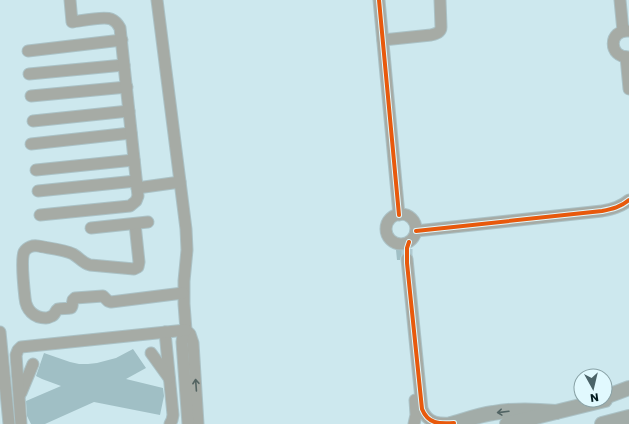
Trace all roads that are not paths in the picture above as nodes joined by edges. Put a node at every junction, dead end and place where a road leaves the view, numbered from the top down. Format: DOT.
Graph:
graph roads {
  1 [pos="70,0"];
  2 [pos="157,0"];
  3 [pos="379,0"];
  4 [pos="440,0"];
  5 [pos="620,0"];
  6 [pos="626,31"];
  7 [pos="122,40"];
  8 [pos="382,40"];
  9 [pos="28,51"];
  10 [pos="628,57"];
  11 [pos="124,65"];
  12 [pos="29,74"];
  13 [pos="127,87"];
  14 [pos="629,89"];
  15 [pos="31,96"];
  16 [pos="129,111"];
  17 [pos="32,121"];
  18 [pos="131,133"];
  19 [pos="31,144"];
  20 [pos="134,160"];
  21 [pos="36,170"];
  22 [pos="180,182"];
  23 [pos="137,185"];
  24 [pos="38,191"];
  25 [pos="629,200"];
  26 [pos="40,215"];
  27 [pos="399,215"];
  28 [pos="148,222"];
  29 [pos="135,224"];
  30 [pos="91,228"];
  31 [pos="416,231"];
  32 [pos="403,251"];
  33 [pos="183,292"];
  34 [pos="186,330"];
  35 [pos="165,332"];
  36 [pos="0,333"];
  37 [pos="151,353"];
  38 [pos="1,357"];
  39 [pos="33,364"];
  40 [pos="169,378"];
  41 [pos="3,387"];
  42 [pos="629,388"];
  43 [pos="629,394"];
  44 [pos="613,395"];
  45 [pos="19,396"];
  46 [pos="613,397"];
  47 [pos="4,407"];
  48 [pos="573,407"];
  49 [pos="556,412"];
  50 [pos="629,417"];
  51 [pos="9,424"];
  52 [pos="21,424"];
  53 [pos="170,424"];
  54 [pos="188,424"];
  55 [pos="198,424"];
  56 [pos="414,424"];
  57 [pos="453,424"];
  58 [pos="507,424"];
  59 [pos="602,424"];
  1 -- 7 [label="street"];
  2 -- 22 [label="street"];
  3 -- 8 [label="street"];
  4 -- 8 [label="street"];
  5 -- 6 [label="street"];
  6 -- 10 [label="street"];
  7 -- 9 [label="street"];
  7 -- 11 [label="street"];
  8 -- 27 [label="street"];
  10 -- 14 [label="street"];
  11 -- 12 [label="street"];
  11 -- 13 [label="street"];
  13 -- 15 [label="street"];
  13 -- 16 [label="street"];
  16 -- 17 [label="street"];
  16 -- 18 [label="street"];
  18 -- 19 [label="street"];
  18 -- 20 [label="street"];
  20 -- 21 [label="street"];
  20 -- 23 [label="street"];
  22 -- 23 [label="street"];
  22 -- 33 [label="street"];
  23 -- 24 [label="street"];
  23 -- 26 [label="street"];
  25 -- 31 [label="street"];
  27 -- 31 [label="street"];
  27 -- 32 [label="street"];
  28 -- 29 [label="street"];
  29 -- 30 [label="street"];
  29 -- 33 [label="street"];
  31 -- 32 [label="street"];
  32 -- 56 [label="street"];
  32 -- 57 [label="street"];
  33 -- 34 [label="street"];
  34 -- 35 [label="street"];
  34 -- 54 [label="street"];
  55 -- 34 [label="street, one-way"];
  35 -- 40 [label="street"];
  35 -- 45 [label="street"];
  36 -- 38 [label="street"];
  37 -- 40 [label="street"];
  38 -- 41 [label="street"];
  39 -- 45 [label="street"];
  40 -- 53 [label="street"];
  41 -- 47 [label="street"];
  42 -- 44 [label="main road"];
  43 -- 46 [label="main road"];
  45 -- 52 [label="street"];
  47 -- 51 [label="street"];
  48 -- 49 [label="main road"];
  49 -- 57 [label="main road, one-way"];
  49 -- 58 [label="main road"];
  50 -- 59 [label="main road"];
}
